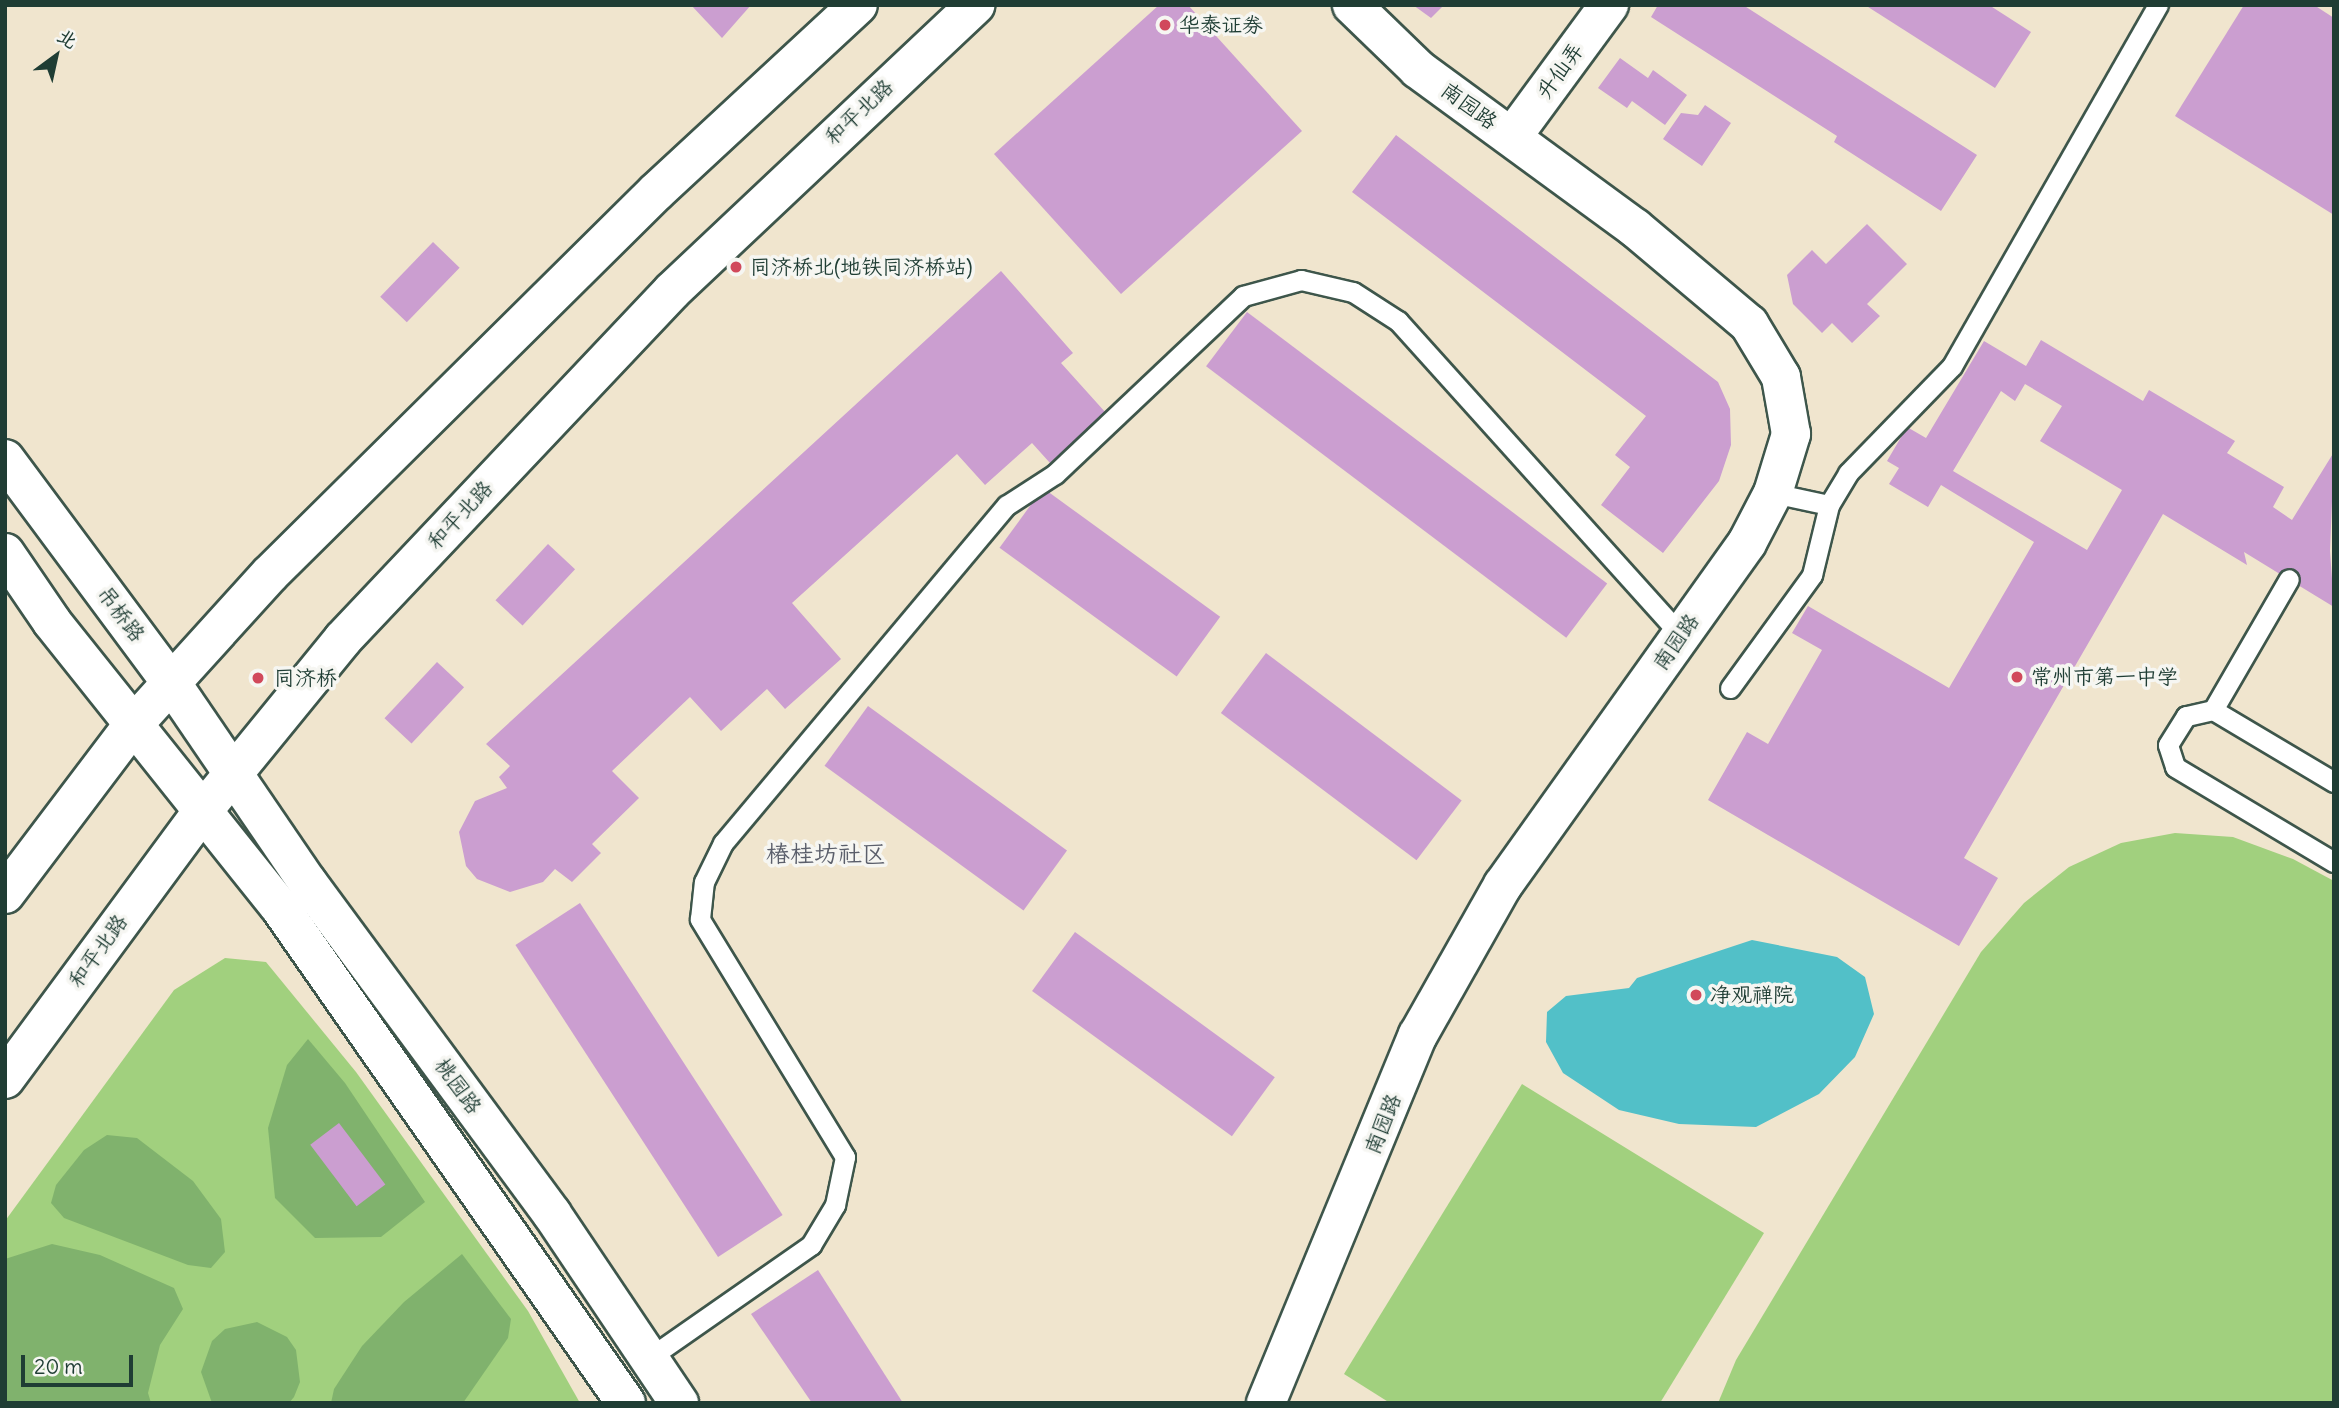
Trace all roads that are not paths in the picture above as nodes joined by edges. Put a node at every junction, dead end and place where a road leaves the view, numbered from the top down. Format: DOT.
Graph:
graph roads {
  1 [pos="858,5"];
  2 [pos="975,5"];
  3 [pos="1352,5"];
  4 [pos="1608,5"];
  5 [pos="2158,5"];
  6 [pos="1512,137"];
  7 [pos="5,459"];
  8 [pos="1773,493"];
  9 [pos="1829,505"];
  10 [pos="5,553"];
  11 [pos="2288,579"];
  12 [pos="1681,635"];
  13 [pos="170,681"];
  14 [pos="1730,688"];
  15 [pos="2213,710"];
  16 [pos="133,725"];
  17 [pos="234,772"];
  18 [pos="2334,782"];
  19 [pos="202,812"];
  20 [pos="2334,862"];
  21 [pos="5,894"];
  22 [pos="5,1079"];
  23 [pos="649,1358"];
  24 [pos="614,1395"];
  25 [pos="678,1403"];
  26 [pos="1266,1403"];
  1 -- 13 [label="main road"];
  2 -- 17 [label="main road, 和平北路"];
  3 -- 6 [label="main road, 南园路"];
  4 -- 6 [label="main road, 升仙弄"];
  5 -- 9 [label="lane"];
  6 -- 8 [label="main road, 南园路"];
  7 -- 13 [label="main road, 吊桥路"];
  8 -- 9 [label="lane"];
  8 -- 12 [label="main road, 南园路"];
  9 -- 14 [label="lane"];
  10 -- 16 [label="main road"];
  11 -- 15 [label="lane"];
  12 -- 23 [label="lane"];
  12 -- 26 [label="main road, 南园路"];
  13 -- 16 [label="main road"];
  13 -- 17 [label="main road, 吊桥路"];
  15 -- 18 [label="lane"];
  15 -- 20 [label="lane"];
  16 -- 19 [label="main road"];
  16 -- 21 [label="main road"];
  17 -- 19 [label="main road, 和平北路"];
  17 -- 23 [label="main road, 桃园路"];
  19 -- 22 [label="main road, 和平北路"];
  19 -- 24 [label="main road, 桃园路"];
  23 -- 25 [label="main road, 桃园路"];
}
